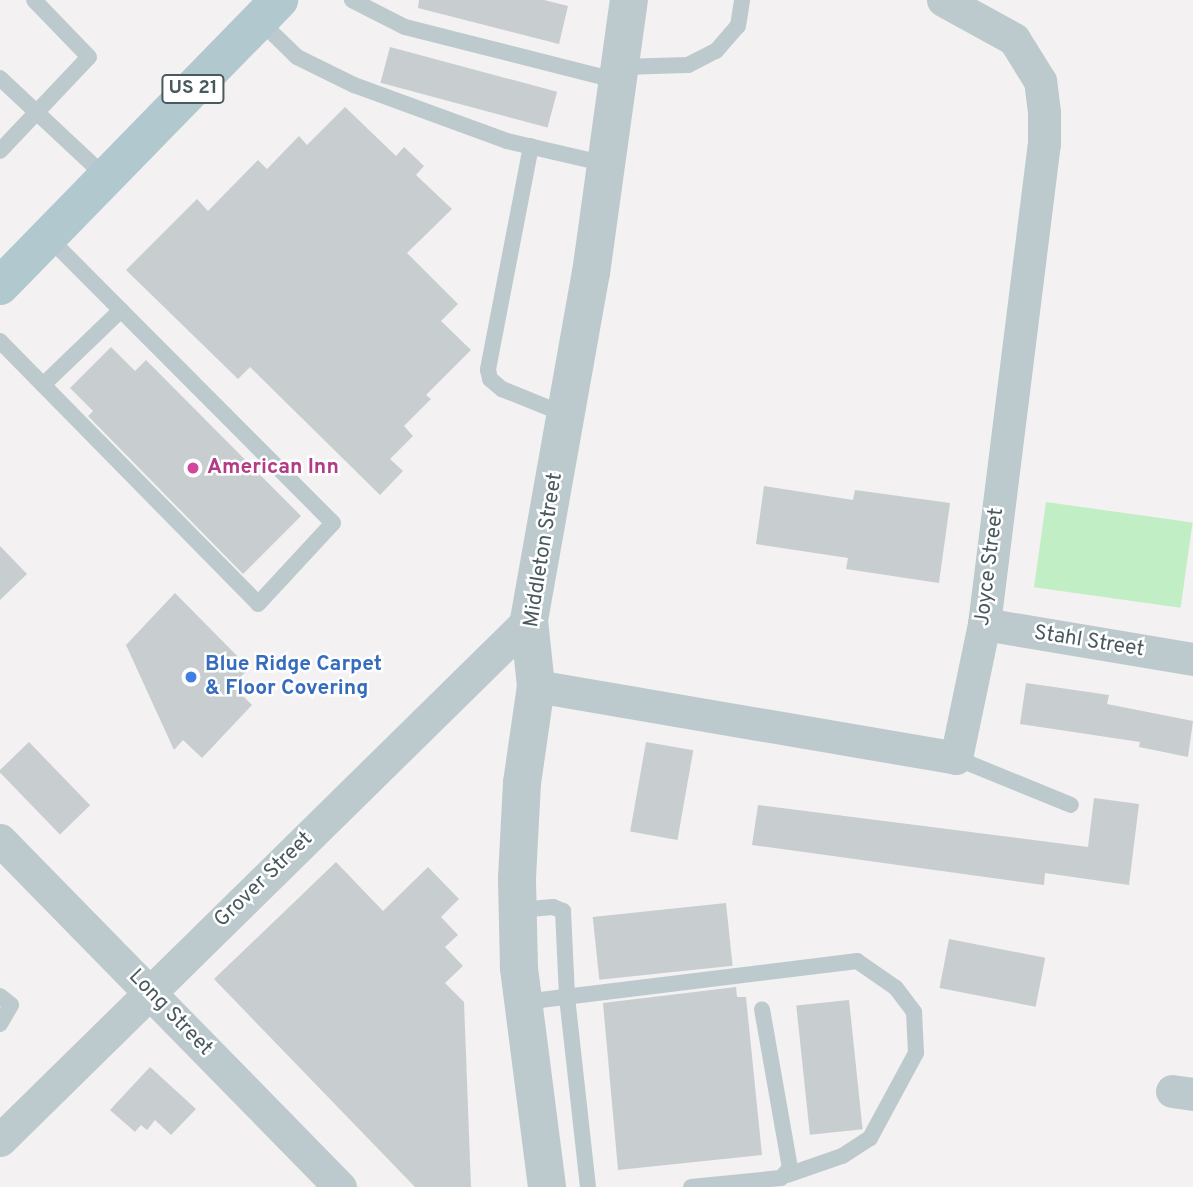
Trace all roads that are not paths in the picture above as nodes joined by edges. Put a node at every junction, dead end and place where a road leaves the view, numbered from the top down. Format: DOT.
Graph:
graph roads {
  1 [pos="34,0"];
  2 [pos="352,0"];
  3 [pos="629,0"];
  4 [pos="741,0"];
  5 [pos="943,0"];
  6 [pos="258,14"];
  7 [pos="620,74"];
  8 [pos="0,78"];
  9 [pos="37,113"];
  10 [pos="531,146"];
  11 [pos="0,151"];
  12 [pos="607,164"];
  13 [pos="107,178"];
  14 [pos="48,237"];
  15 [pos="0,286"];
  16 [pos="121,310"];
  17 [pos="0,341"];
  18 [pos="43,385"];
  19 [pos="566,415"];
  20 [pos="529,620"];
  21 [pos="984,624"];
  22 [pos="1193,659"];
  23 [pos="536,686"];
  24 [pos="956,758"];
  25 [pos="1072,805"];
  26 [pos="0,840"];
  27 [pos="518,910"];
  28 [pos="149,992"];
  29 [pos="0,996"];
  30 [pos="567,997"];
  31 [pos="524,1002"];
  32 [pos="762,1009"];
  33 [pos="0,1024"];
  34 [pos="0,1140"];
  35 [pos="787,1175"];
  36 [pos="340,1187"];
  37 [pos="547,1187"];
  38 [pos="588,1187"];
  39 [pos="691,1187"];
  1 -- 9 [label="lane"];
  2 -- 7 [label="lane"];
  3 -- 7 [label="street, Middleton Street"];
  4 -- 7 [label="lane"];
  5 -- 21 [label="street, Joyce Street"];
  6 -- 10 [label="lane"];
  6 -- 13 [label="main road, US 21"];
  7 -- 12 [label="street, Middleton Street"];
  8 -- 9 [label="lane"];
  9 -- 11 [label="lane"];
  9 -- 13 [label="lane"];
  10 -- 12 [label="lane"];
  10 -- 19 [label="lane"];
  12 -- 19 [label="street, Middleton Street"];
  13 -- 14 [label="main road, US 21"];
  14 -- 15 [label="main road, US 21"];
  14 -- 16 [label="lane"];
  16 -- 18 [label="lane"];
  16 -- 18 [label="lane"];
  17 -- 18 [label="lane"];
  19 -- 20 [label="street, Middleton Street"];
  20 -- 23 [label="street, Middleton Street"];
  20 -- 28 [label="street, Grover Street"];
  21 -- 22 [label="street, Stahl Street"];
  21 -- 24 [label="street, Joyce Street"];
  23 -- 24 [label="street"];
  23 -- 27 [label="street, Middleton Street"];
  24 -- 25 [label="lane"];
  26 -- 28 [label="street, Long Street"];
  27 -- 30 [label="lane"];
  27 -- 31 [label="street, Middleton Street"];
  28 -- 34 [label="street, Grover Street"];
  28 -- 36 [label="street, Long Street"];
  29 -- 33 [label="lane"];
  30 -- 31 [label="lane"];
  30 -- 35 [label="lane"];
  30 -- 38 [label="lane"];
  31 -- 37 [label="street, Middleton Street"];
  32 -- 35 [label="lane"];
  35 -- 39 [label="lane"];
}
